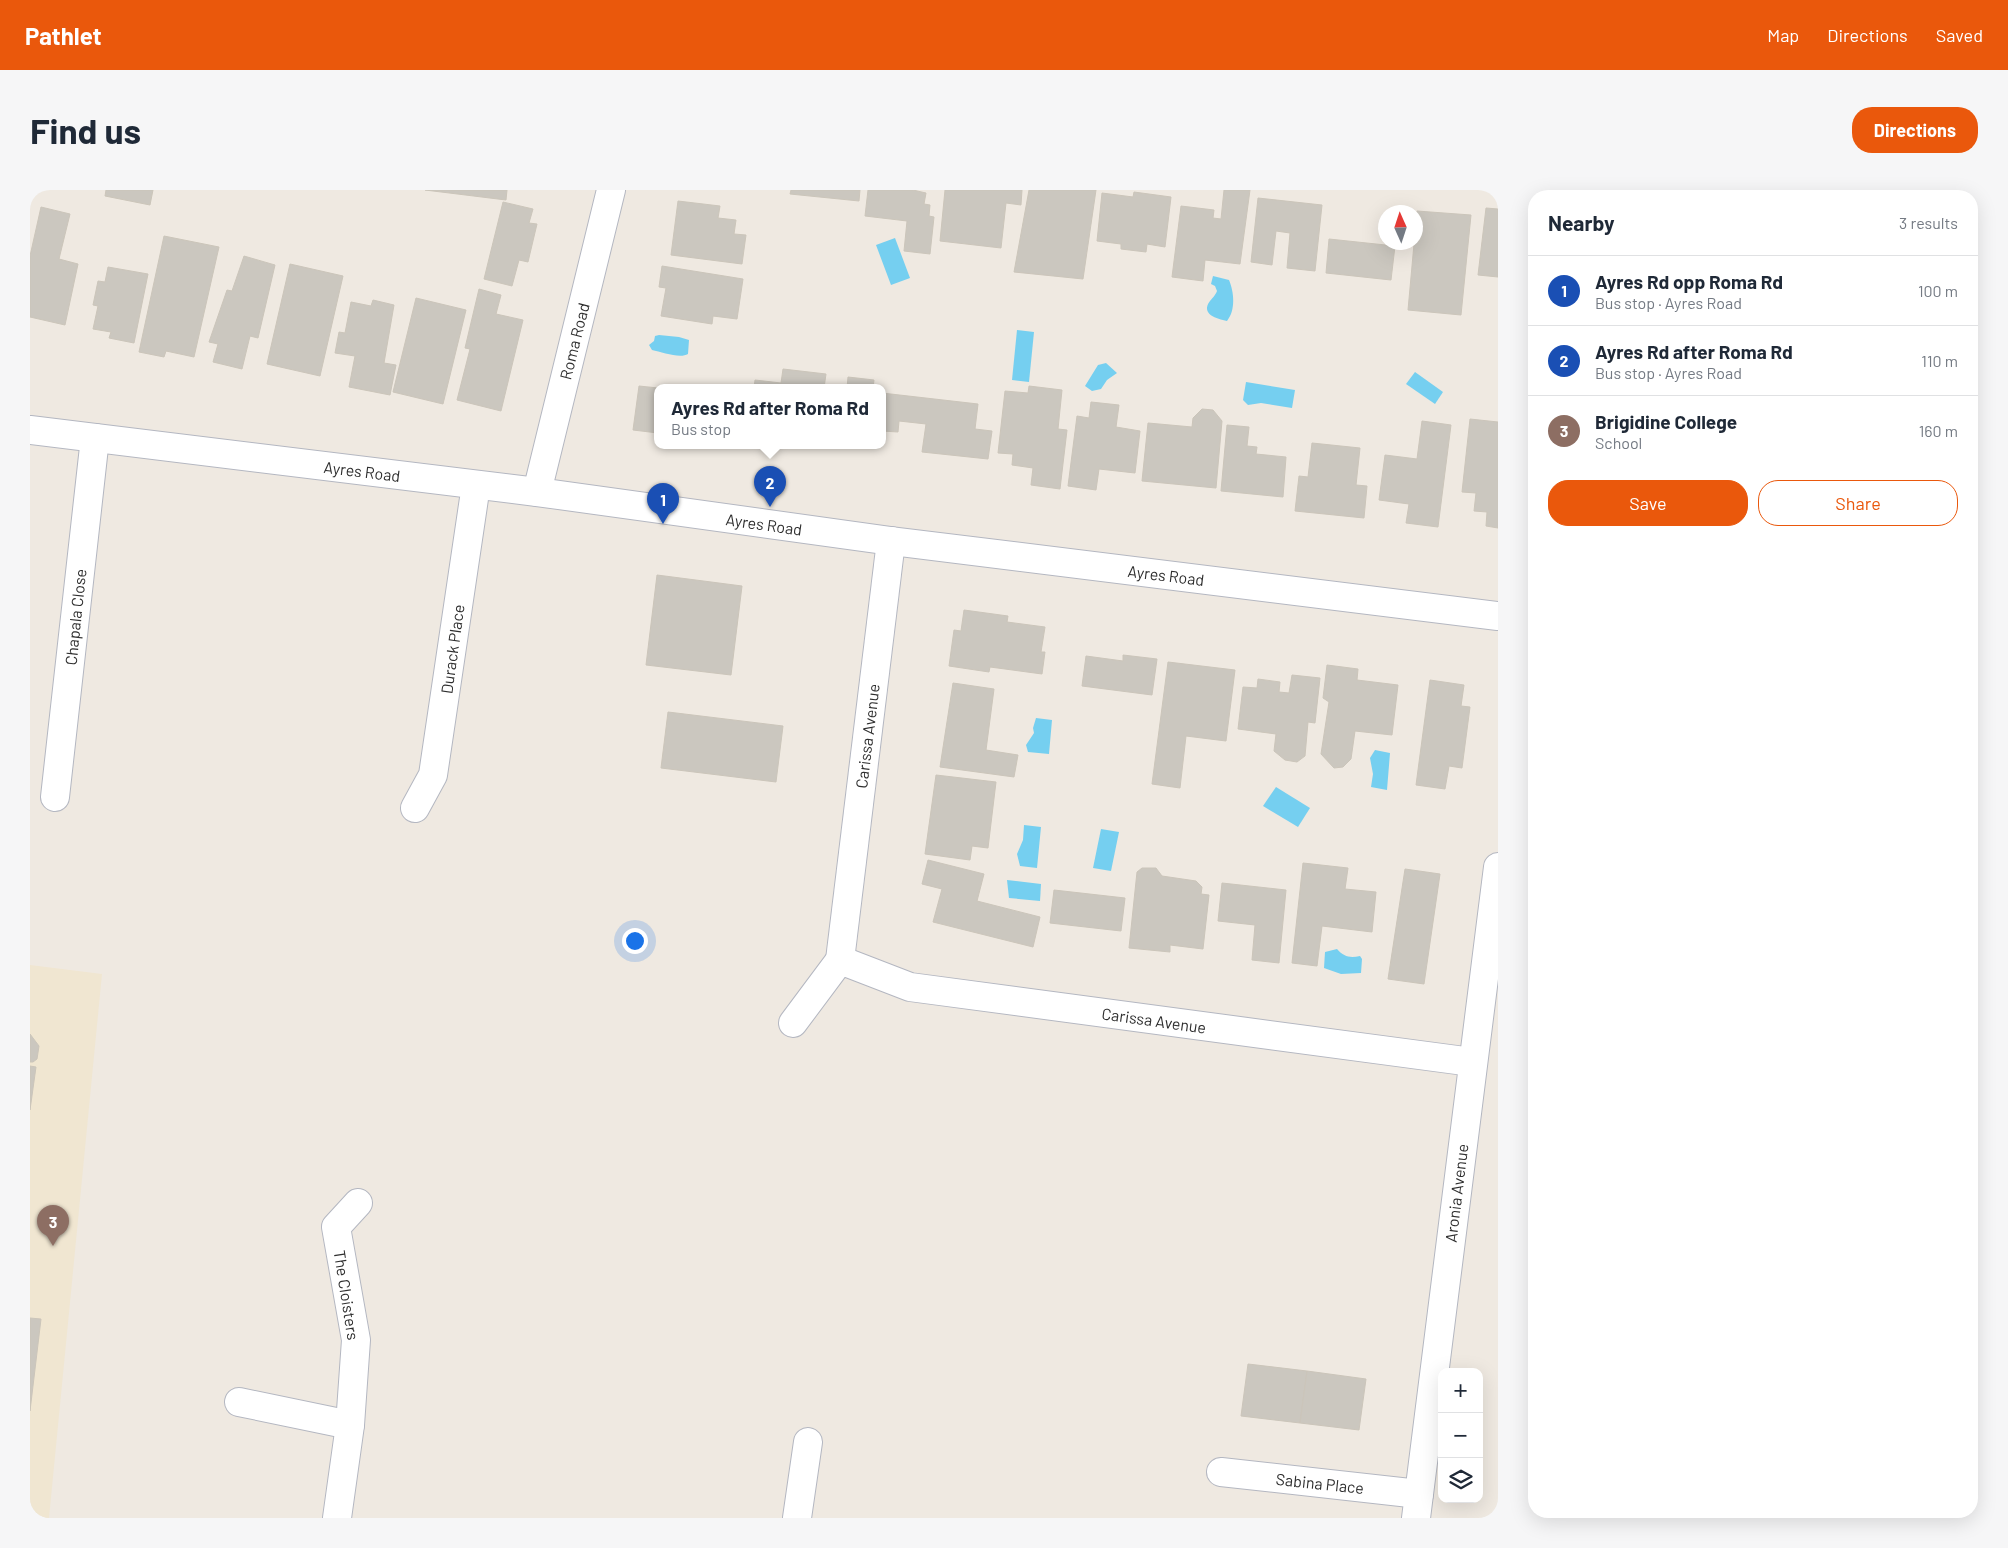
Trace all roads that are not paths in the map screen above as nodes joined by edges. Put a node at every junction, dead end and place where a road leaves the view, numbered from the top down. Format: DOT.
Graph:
graph roads {
  1 [pos="611,190"];
  2 [pos="30,430"];
  3 [pos="95,438"];
  4 [pos="476,485"];
  5 [pos="537,492"];
  6 [pos="891,541"];
  7 [pos="1498,616"];
  8 [pos="55,797"];
  9 [pos="415,808"];
  10 [pos="1498,867"];
  11 [pos="840,960"];
  12 [pos="793,1023"];
  13 [pos="1472,1062"];
  14 [pos="358,1203"];
  15 [pos="240,1402"];
  16 [pos="350,1425"];
  17 [pos="808,1442"];
  18 [pos="1221,1472"];
  19 [pos="1418,1506"];
  20 [pos="337,1518"];
  21 [pos="796,1518"];
  1 -- 5 [label="street, Roma Road"];
  2 -- 3 [label="street, Ayres Road"];
  3 -- 4 [label="street, Ayres Road"];
  3 -- 8 [label="street, Chapala Close"];
  4 -- 5 [label="street, Ayres Road"];
  4 -- 9 [label="street, Durack Place"];
  5 -- 6 [label="street, Ayres Road"];
  6 -- 7 [label="street, Ayres Road"];
  6 -- 11 [label="street, Carissa Avenue"];
  10 -- 13 [label="street, Aronia Avenue"];
  11 -- 12 [label="street, Carissa Avenue"];
  11 -- 13 [label="street, Carissa Avenue"];
  13 -- 19 [label="street, Aronia Avenue"];
  14 -- 16 [label="street, The Cloisters"];
  15 -- 16 [label="street"];
  16 -- 20 [label="street, The Cloisters"];
  17 -- 21 [label="street"];
  18 -- 19 [label="street, Sabina Place"];
}
